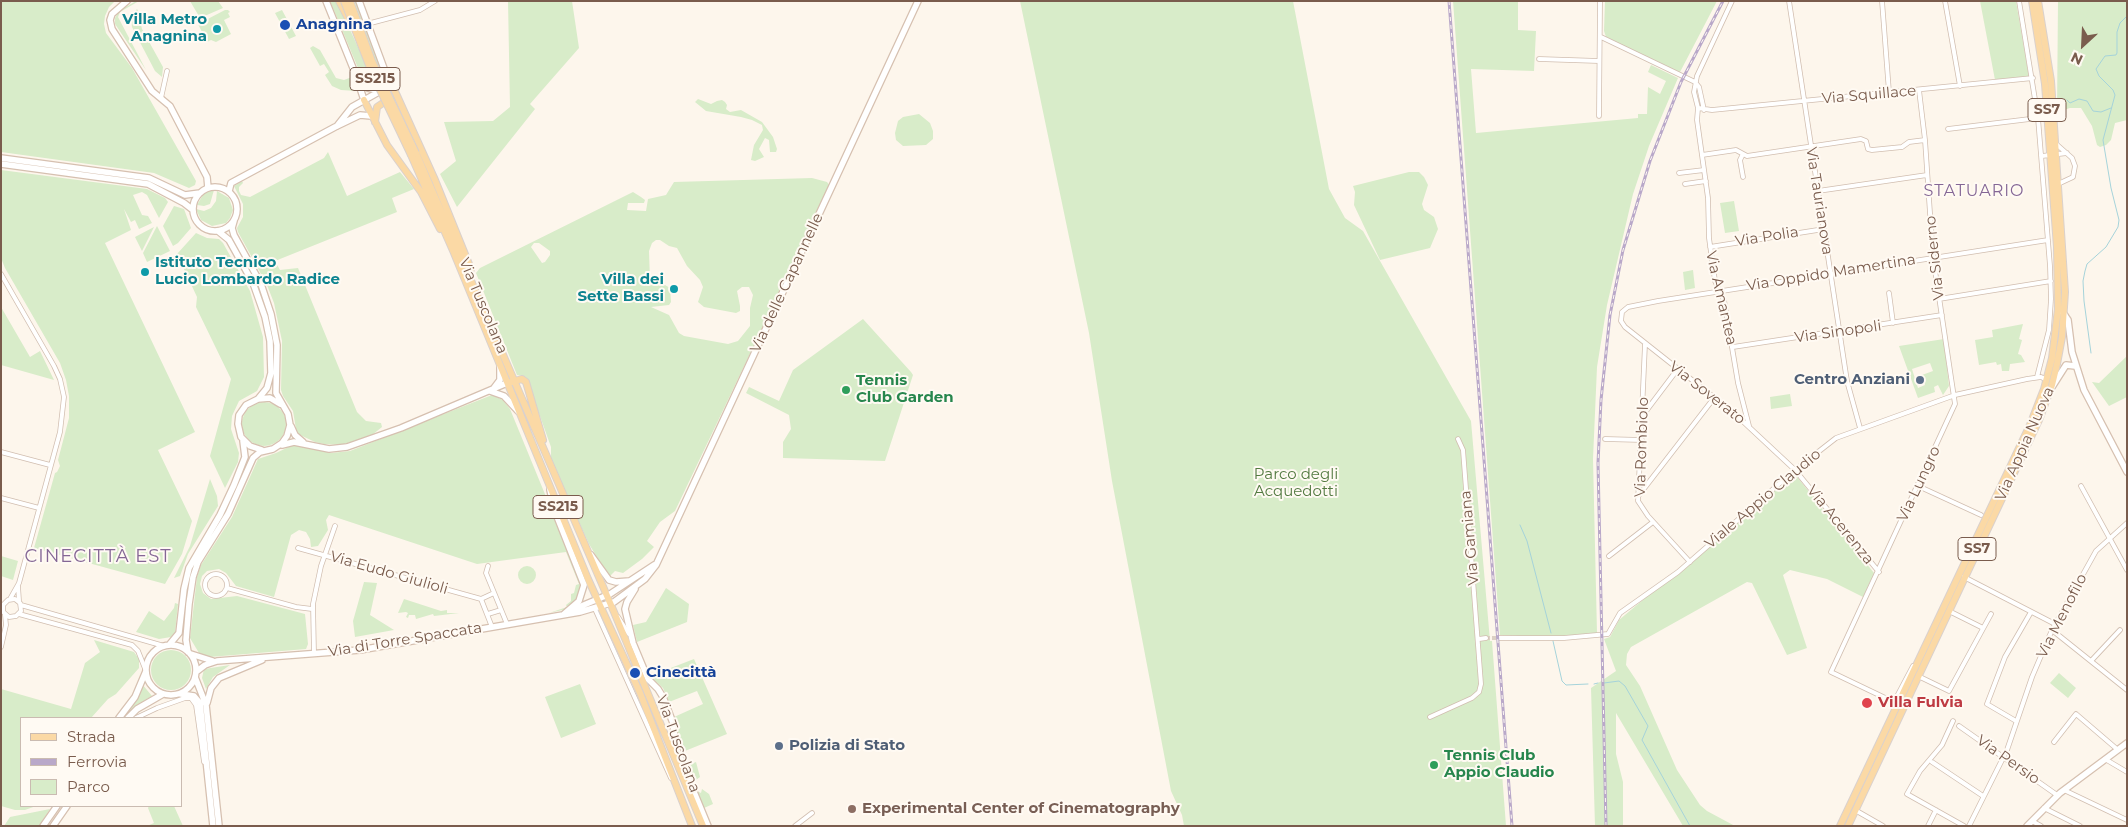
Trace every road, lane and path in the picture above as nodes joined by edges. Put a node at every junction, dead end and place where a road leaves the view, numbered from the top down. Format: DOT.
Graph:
graph roads {
  1 [pos="126,1"];
  2 [pos="326,1"];
  3 [pos="340,1"];
  4 [pos="344,1"];
  5 [pos="350,1"];
  6 [pos="359,1"];
  7 [pos="435,1"];
  8 [pos="918,1"];
  9 [pos="1600,1"];
  10 [pos="1732,1"];
  11 [pos="1789,1"];
  12 [pos="1882,1"];
  13 [pos="1945,1"];
  14 [pos="2019,1"];
  15 [pos="2032,1"];
  16 [pos="2038,1"];
  17 [pos="367,24"];
  18 [pos="353,26"];
  19 [pos="1601,38"];
  20 [pos="1538,59"];
  21 [pos="1599,61"];
  22 [pos="167,71"];
  23 [pos="355,73"];
  24 [pos="389,78"];
  25 [pos="2033,78"];
  26 [pos="1695,82"];
  27 [pos="1960,86"];
  28 [pos="1919,90"];
  29 [pos="381,91"];
  30 [pos="1889,92"];
  31 [pos="161,98"];
  32 [pos="364,100"];
  33 [pos="399,101"];
  34 [pos="1804,101"];
  35 [pos="1698,108"];
  36 [pos="1704,110"];
  37 [pos="371,116"];
  38 [pos="1599,116"];
  39 [pos="2038,118"];
  40 [pos="376,125"];
  41 [pos="335,128"];
  42 [pos="1948,128"];
  43 [pos="1925,140"];
  44 [pos="2055,142"];
  45 [pos="1811,147"];
  46 [pos="414,154"];
  47 [pos="1743,154"];
  48 [pos="2066,154"];
  49 [pos="2053,155"];
  50 [pos="1702,156"];
  51 [pos="2042,156"];
  52 [pos="1,158"];
  53 [pos="1,164"];
  54 [pos="1704,170"];
  55 [pos="1679,173"];
  56 [pos="1927,175"];
  57 [pos="118,177"];
  58 [pos="1742,177"];
  59 [pos="128,178"];
  60 [pos="1706,182"];
  61 [pos="1685,184"];
  62 [pos="2058,184"];
  63 [pos="208,188"];
  64 [pos="1818,190"];
  65 [pos="228,191"];
  66 [pos="200,193"];
  67 [pos="193,210"];
  68 [pos="234,221"];
  69 [pos="1824,228"];
  70 [pos="218,231"];
  71 [pos="2048,240"];
  72 [pos="1710,246"];
  73 [pos="1933,257"];
  74 [pos="1830,273"];
  75 [pos="1,274"];
  76 [pos="2051,281"];
  77 [pos="467,286"];
  78 [pos="1720,291"];
  79 [pos="477,292"];
  80 [pos="1889,293"];
  81 [pos="1939,299"];
  82 [pos="2061,311"];
  83 [pos="1942,315"];
  84 [pos="1621,317"];
  85 [pos="1893,323"];
  86 [pos="1839,332"];
  87 [pos="1645,344"];
  88 [pos="1733,347"];
  89 [pos="500,364"];
  90 [pos="2076,366"];
  91 [pos="1677,370"];
  92 [pos="2037,377"];
  93 [pos="2046,379"];
  94 [pos="515,381"];
  95 [pos="507,384"];
  96 [pos="490,391"];
  97 [pos="2050,391"];
  98 [pos="1954,395"];
  99 [pos="1714,398"];
  100 [pos="258,399"];
  101 [pos="282,405"];
  102 [pos="519,413"];
  103 [pos="1643,415"];
  104 [pos="290,425"];
  105 [pos="1749,426"];
  106 [pos="1860,428"];
  107 [pos="1458,438"];
  108 [pos="1605,439"];
  109 [pos="1642,440"];
  110 [pos="243,441"];
  111 [pos="305,443"];
  112 [pos="277,447"];
  113 [pos="264,450"];
  114 [pos="1,452"];
  115 [pos="550,464"];
  116 [pos="50,465"];
  117 [pos="1794,470"];
  118 [pos="2127,472"];
  119 [pos="549,485"];
  120 [pos="1918,486"];
  121 [pos="2081,486"];
  122 [pos="1638,496"];
  123 [pos="1,498"];
  124 [pos="39,508"];
  125 [pos="1981,515"];
  126 [pos="1653,522"];
  127 [pos="2127,524"];
  128 [pos="335,526"];
  129 [pos="2109,538"];
  130 [pos="585,545"];
  131 [pos="298,548"];
  132 [pos="325,555"];
  133 [pos="1609,556"];
  134 [pos="1690,562"];
  135 [pos="656,564"];
  136 [pos="488,566"];
  137 [pos="2127,570"];
  138 [pos="1879,572"];
  139 [pos="1964,577"];
  140 [pos="645,579"];
  141 [pos="631,581"];
  142 [pos="18,583"];
  143 [pos="227,588"];
  144 [pos="494,593"];
  145 [pos="607,596"];
  146 [pos="481,599"];
  147 [pos="6,600"];
  148 [pos="598,600"];
  149 [pos="20,603"];
  150 [pos="610,604"];
  151 [pos="598,608"];
  152 [pos="312,609"];
  153 [pos="501,610"];
  154 [pos="1948,611"];
  155 [pos="3,612"];
  156 [pos="614,612"];
  157 [pos="2031,612"];
  158 [pos="488,614"];
  159 [pos="1991,614"];
  160 [pos="562,615"];
  161 [pos="17,616"];
  162 [pos="507,624"];
  163 [pos="2055,624"];
  164 [pos="492,627"];
  165 [pos="1983,628"];
  166 [pos="2052,630"];
  167 [pos="2120,630"];
  168 [pos="4,635"];
  169 [pos="1486,638"];
  170 [pos="1500,638"];
  171 [pos="1479,639"];
  172 [pos="633,643"];
  173 [pos="1,646"];
  174 [pos="167,646"];
  175 [pos="189,653"];
  176 [pos="314,654"];
  177 [pos="271,657"];
  178 [pos="2091,661"];
  179 [pos="217,662"];
  180 [pos="146,671"];
  181 [pos="196,674"];
  182 [pos="1918,676"];
  183 [pos="2127,690"];
  184 [pos="163,694"];
  185 [pos="181,694"];
  186 [pos="155,699"];
  187 [pos="1899,704"];
  188 [pos="206,706"];
  189 [pos="155,709"];
  190 [pos="120,717"];
  191 [pos="129,717"];
  192 [pos="138,717"];
  193 [pos="1430,717"];
  194 [pos="1953,721"];
  195 [pos="2016,721"];
  196 [pos="1959,726"];
  197 [pos="2054,742"];
  198 [pos="2127,743"];
  199 [pos="2118,750"];
  200 [pos="2004,757"];
  201 [pos="2105,759"];
  202 [pos="1932,762"];
  203 [pos="205,764"];
  204 [pos="2127,772"];
  205 [pos="678,787"];
  206 [pos="2064,790"];
  207 [pos="2057,795"];
  208 [pos="1983,796"];
  209 [pos="56,807"];
  210 [pos="66,807"];
  211 [pos="2044,808"];
  212 [pos="1855,810"];
  213 [pos="1936,810"];
  214 [pos="812,813"];
  215 [pos="2127,820"];
  216 [pos="2029,823"];
  217 [pos="44,826"];
  218 [pos="52,826"];
  219 [pos="213,826"];
  220 [pos="219,826"];
  221 [pos="692,826"];
  222 [pos="703,826"];
  223 [pos="708,826"];
  224 [pos="795,826"];
  225 [pos="1840,826"];
  226 [pos="1848,826"];
  227 [pos="1883,826"];
  228 [pos="1928,826"];
  229 [pos="1964,826"];
  230 [pos="1969,826"];
  231 [pos="2041,826"];
  232 [pos="2080,826"];
  1 -- 31 [label="street"];
  2 -- 23 [label="street"];
  3 -- 18 [label="main road, bridge"];
  4 -- 18 [label="main road, Via Tuscolana / SS215, bridge"];
  5 -- 46 [label="main road, Via Tuscolana / SS215, bridge"];
  6 -- 17 [label="street"];
  7 -- 17 [label="street"];
  8 -- 135 [label="street, Via delle Capannelle"];
  9 -- 19 [label="street"];
  10 -- 26 [label="street"];
  11 -- 34 [label="street, Via Taurianova"];
  12 -- 30 [label="street"];
  13 -- 27 [label="street"];
  14 -- 25 [label="street, Via Appia Nuova"];
  15 -- 49 [label="main road, Via Appia Nuova / SS7"];
  16 -- 44 [label="main road, Via Appia Nuova / SS7"];
  17 -- 24 [label="street"];
  18 -- 46 [label="main road, Via Tuscolana / SS215, bridge"];
  19 -- 21 [label="street"];
  19 -- 26 [label="street"];
  20 -- 21 [label="street"];
  21 -- 38 [label="street"];
  22 -- 31 [label="street"];
  23 -- 29 [label="street"];
  23 -- 32 [label="street"];
  24 -- 29 [label="street"];
  24 -- 33 [label="main road"];
  25 -- 27 [label="street, Via Squillace"];
  25 -- 39 [label="street, Via Appia Nuova"];
  26 -- 35 [label="street, Via Amantea"];
  26 -- 36 [label="street"];
  27 -- 28 [label="street, Via Squillace"];
  28 -- 30 [label="street, Via Squillace"];
  28 -- 43 [label="street, Via Siderno"];
  29 -- 32 [label="street"];
  30 -- 34 [label="street, Via Squillace"];
  31 -- 63 [label="street"];
  32 -- 37 [label="main road"];
  32 -- 41 [label="street"];
  33 -- 40 [label="main road"];
  33 -- 79 [label="main road"];
  34 -- 36 [label="street, Via Squillace"];
  34 -- 45 [label="street, Via Taurianova"];
  35 -- 36 [label="street"];
  35 -- 50 [label="street, Via Amantea"];
  37 -- 40 [label="main road"];
  37 -- 41 [label="street"];
  39 -- 42 [label="street"];
  39 -- 51 [label="street, Via Appia Nuova"];
  40 -- 77 [label="main road"];
  41 -- 65 [label="street"];
  43 -- 45 [label="street"];
  43 -- 56 [label="street, Via Siderno"];
  44 -- 48 [label="street"];
  44 -- 49 [label="main road, Via Appia Nuova / SS7"];
  45 -- 47 [label="street"];
  45 -- 64 [label="street, Via Taurianova"];
  46 -- 77 [label="main road, Via Tuscolana / SS215"];
  46 -- 79 [label="main road, Via Tuscolana / SS215"];
  47 -- 50 [label="street"];
  47 -- 58 [label="street"];
  48 -- 49 [label="street"];
  48 -- 62 [label="street"];
  49 -- 51 [label="street"];
  49 -- 62 [label="main road, Via Appia Nuova / SS7"];
  49 -- 82 [label="main road, Via Appia Nuova / SS7"];
  50 -- 54 [label="street, Via Amantea"];
  51 -- 71 [label="street, Via Appia Nuova"];
  52 -- 57 [label="street"];
  53 -- 57 [label="street"];
  54 -- 55 [label="street"];
  54 -- 60 [label="street, Via Amantea"];
  56 -- 64 [label="street"];
  56 -- 73 [label="street, Via Siderno"];
  57 -- 59 [label="street"];
  59 -- 66 [label="street"];
  59 -- 67 [label="street"];
  60 -- 61 [label="street"];
  60 -- 72 [label="street, Via Amantea"];
  62 -- 82 [label="main road, Via Appia Nuova / SS7"];
  63 -- 65 [label="street"];
  63 -- 66 [label="street"];
  64 -- 69 [label="street, Via Taurianova"];
  65 -- 68 [label="street"];
  66 -- 67 [label="street"];
  67 -- 70 [label="street"];
  68 -- 70 [label="street"];
  68 -- 101 [label="street"];
  69 -- 72 [label="street, Via Polia"];
  69 -- 74 [label="street, Via Taurianova"];
  70 -- 100 [label="street"];
  71 -- 73 [label="street, Via Oppido Mamertina"];
  71 -- 76 [label="street, Via Appia Nuova"];
  72 -- 78 [label="street, Via Amantea"];
  73 -- 74 [label="street, Via Oppido Mamertina"];
  73 -- 81 [label="street, Via Siderno"];
  74 -- 78 [label="street, Via Oppido Mamertina"];
  74 -- 86 [label="street, Via Taurianova"];
  75 -- 116 [label="street"];
  76 -- 81 [label="street"];
  76 -- 92 [label="street, Via Appia Nuova"];
  77 -- 89 [label="main road, Via Tuscolana / SS215"];
  78 -- 84 [label="street, Via Oppido Mamertina"];
  78 -- 88 [label="street, Via Amantea"];
  79 -- 94 [label="main road, Via Tuscolana / SS215"];
  80 -- 85 [label="street"];
  81 -- 83 [label="street, Via Siderno"];
  82 -- 90 [label="street"];
  82 -- 93 [label="main road, Via Appia Nuova / SS7"];
  82 -- 97 [label="main road, Via Appia Nuova / SS7"];
  83 -- 85 [label="street, Via Sinopoli"];
  83 -- 98 [label="street, Via Siderno"];
  84 -- 87 [label="street, Via Soverato"];
  85 -- 86 [label="street, Via Sinopoli"];
  86 -- 88 [label="street, Via Sinopoli"];
  86 -- 106 [label="street, Via Taurianova"];
  87 -- 91 [label="street, Via Soverato"];
  87 -- 103 [label="street, Via Rombiolo"];
  88 -- 105 [label="street, Via Amantea"];
  89 -- 95 [label="main road, Via Tuscolana / SS215"];
  89 -- 96 [label="street"];
  90 -- 97 [label="street"];
  90 -- 118 [label="street"];
  91 -- 99 [label="street, Via Soverato"];
  91 -- 103 [label="street"];
  92 -- 93 [label="street, Viale Appio Claudio"];
  92 -- 98 [label="street, Viale Appio Claudio"];
  93 -- 97 [label="street"];
  93 -- 187 [label="main road, Via Appia Nuova / SS7"];
  94 -- 95 [label="main road"];
  94 -- 115 [label="main road, Via Tuscolana / SS215"];
  94 -- 115 [label="main road"];
  95 -- 96 [label="street"];
  95 -- 102 [label="main road, Via Tuscolana / SS215"];
  96 -- 102 [label="street"];
  96 -- 111 [label="street"];
  97 -- 139 [label="main road, Via Appia Nuova / SS7"];
  98 -- 106 [label="street, Viale Appio Claudio"];
  98 -- 120 [label="street, Via Lungro"];
  99 -- 105 [label="street, Via Soverato"];
  99 -- 122 [label="street"];
  100 -- 101 [label="street"];
  100 -- 110 [label="street"];
  101 -- 104 [label="street"];
  102 -- 119 [label="main road, Via Tuscolana / SS215"];
  103 -- 109 [label="street, Via Rombiolo"];
  104 -- 111 [label="street"];
  104 -- 112 [label="street"];
  105 -- 117 [label="street, Via Soverato"];
  106 -- 117 [label="street, Viale Appio Claudio"];
  107 -- 171 [label="street, Via Gamiana"];
  108 -- 109 [label="street"];
  109 -- 122 [label="street, Via Rombiolo"];
  110 -- 113 [label="street"];
  110 -- 174 [label="street"];
  111 -- 112 [label="street"];
  112 -- 113 [label="street"];
  113 -- 175 [label="street"];
  114 -- 116 [label="street"];
  115 -- 130 [label="main road, Via Tuscolana / SS215"];
  116 -- 124 [label="street"];
  117 -- 134 [label="street, Viale Appio Claudio"];
  117 -- 138 [label="street, Via Acerenza"];
  119 -- 148 [label="main road, Via Tuscolana / SS215"];
  119 -- 160 [label="street, Via Tuscolana"];
  120 -- 125 [label="street"];
  120 -- 138 [label="street, Via Lungro"];
  121 -- 129 [label="street"];
  122 -- 126 [label="street, Via Rombiolo"];
  123 -- 124 [label="street"];
  124 -- 142 [label="street"];
  126 -- 133 [label="street"];
  126 -- 134 [label="street, Via Rombiolo"];
  127 -- 129 [label="street, Via Menofilo"];
  128 -- 132 [label="street"];
  129 -- 137 [label="street"];
  129 -- 163 [label="street, Via Menofilo"];
  130 -- 141 [label="street"];
  130 -- 145 [label="main road, Via Tuscolana / SS215"];
  131 -- 132 [label="street, Via Eudo Giulioli"];
  132 -- 146 [label="street, Via Eudo Giulioli"];
  132 -- 152 [label="street"];
  134 -- 170 [label="street, Viale Appio Claudio"];
  135 -- 140 [label="street, Via delle Capannelle"];
  135 -- 141 [label="street"];
  136 -- 144 [label="street"];
  138 -- 187 [label="street, Via Acerenza"];
  139 -- 154 [label="main road, Via Appia Nuova / SS7"];
  139 -- 157 [label="street"];
  140 -- 150 [label="street, Via delle Capannelle"];
  140 -- 172 [label="street"];
  141 -- 145 [label="street"];
  142 -- 147 [label="street"];
  142 -- 149 [label="street"];
  143 -- 143 [label="street"];
  143 -- 152 [label="street"];
  144 -- 146 [label="street"];
  144 -- 153 [label="street"];
  145 -- 148 [label="street"];
  145 -- 150 [label="main road, Via Tuscolana / SS215"];
  146 -- 158 [label="street"];
  147 -- 149 [label="street"];
  147 -- 155 [label="street"];
  148 -- 151 [label="main road, Via Tuscolana / SS215"];
  148 -- 160 [label="street, Via di Torre Spaccata"];
  149 -- 161 [label="street"];
  149 -- 174 [label="street"];
  150 -- 151 [label="street, Via delle Capannelle"];
  150 -- 156 [label="main road, Via Tuscolana / SS215"];
  151 -- 160 [label="street, Via di Torre Spaccata"];
  151 -- 205 [label="main road, Via Tuscolana / SS215"];
  151 -- 205 [label="street, Via Tuscolana"];
  152 -- 176 [label="street"];
  153 -- 158 [label="street"];
  153 -- 162 [label="street"];
  154 -- 165 [label="street"];
  154 -- 182 [label="main road, Via Appia Nuova / SS7"];
  155 -- 161 [label="street"];
  155 -- 168 [label="street"];
  156 -- 172 [label="street, Via Tuscolana"];
  156 -- 222 [label="main road, Via Tuscolana / SS215"];
  157 -- 163 [label="street"];
  157 -- 195 [label="street"];
  158 -- 164 [label="street"];
  159 -- 165 [label="street"];
  160 -- 162 [label="street, Via di Torre Spaccata"];
  161 -- 168 [label="street"];
  161 -- 180 [label="street"];
  162 -- 164 [label="street, Via di Torre Spaccata"];
  163 -- 166 [label="street, Via Menofilo"];
  164 -- 176 [label="street, Via di Torre Spaccata"];
  165 -- 182 [label="street"];
  166 -- 178 [label="street"];
  166 -- 195 [label="street, Via Menofilo"];
  167 -- 178 [label="street"];
  168 -- 173 [label="street"];
  169 -- 171 [label="street"];
  171 -- 193 [label="street"];
  172 -- 223 [label="street, Via Tuscolana"];
  174 -- 175 [label="street"];
  174 -- 180 [label="street"];
  175 -- 179 [label="street, Via di Torre Spaccata"];
  175 -- 181 [label="street"];
  176 -- 177 [label="street, Via di Torre Spaccata"];
  177 -- 179 [label="street, Via di Torre Spaccata"];
  177 -- 188 [label="street"];
  178 -- 183 [label="street"];
  179 -- 181 [label="street, Via di Torre Spaccata"];
  180 -- 184 [label="street"];
  180 -- 190 [label="street"];
  181 -- 185 [label="street"];
  181 -- 188 [label="street"];
  182 -- 187 [label="main road, Via Appia Nuova / SS7"];
  184 -- 185 [label="street"];
  184 -- 186 [label="street"];
  185 -- 203 [label="street"];
  186 -- 189 [label="street"];
  186 -- 191 [label="street"];
  187 -- 212 [label="main road, Via Appia Nuova / SS7"];
  187 -- 225 [label="main road, Via Appia Nuova / SS7"];
  188 -- 220 [label="street"];
  189 -- 192 [label="street"];
  189 -- 203 [label="street"];
  194 -- 213 [label="street"];
  195 -- 200 [label="street, Via Menofilo"];
  196 -- 200 [label="street, Via Persio"];
  197 -- 199 [label="street"];
  198 -- 199 [label="street"];
  199 -- 201 [label="street"];
  200 -- 207 [label="street, Via Persio"];
  200 -- 208 [label="street, Via Menofilo"];
  201 -- 204 [label="street"];
  201 -- 206 [label="street"];
  202 -- 208 [label="street"];
  203 -- 219 [label="street"];
  205 -- 221 [label="main road, Via Tuscolana / SS215"];
  206 -- 207 [label="street"];
  206 -- 215 [label="street"];
  207 -- 211 [label="street"];
  208 -- 230 [label="street, Via Menofilo"];
  209 -- 217 [label="street"];
  210 -- 218 [label="street"];
  211 -- 216 [label="street"];
  211 -- 232 [label="street"];
  212 -- 226 [label="main road, Via Appia Nuova / SS7"];
  212 -- 227 [label="street"];
  213 -- 228 [label="street"];
  213 -- 229 [label="street"];
  214 -- 224 [label="street"];
  216 -- 231 [label="street"];
}
